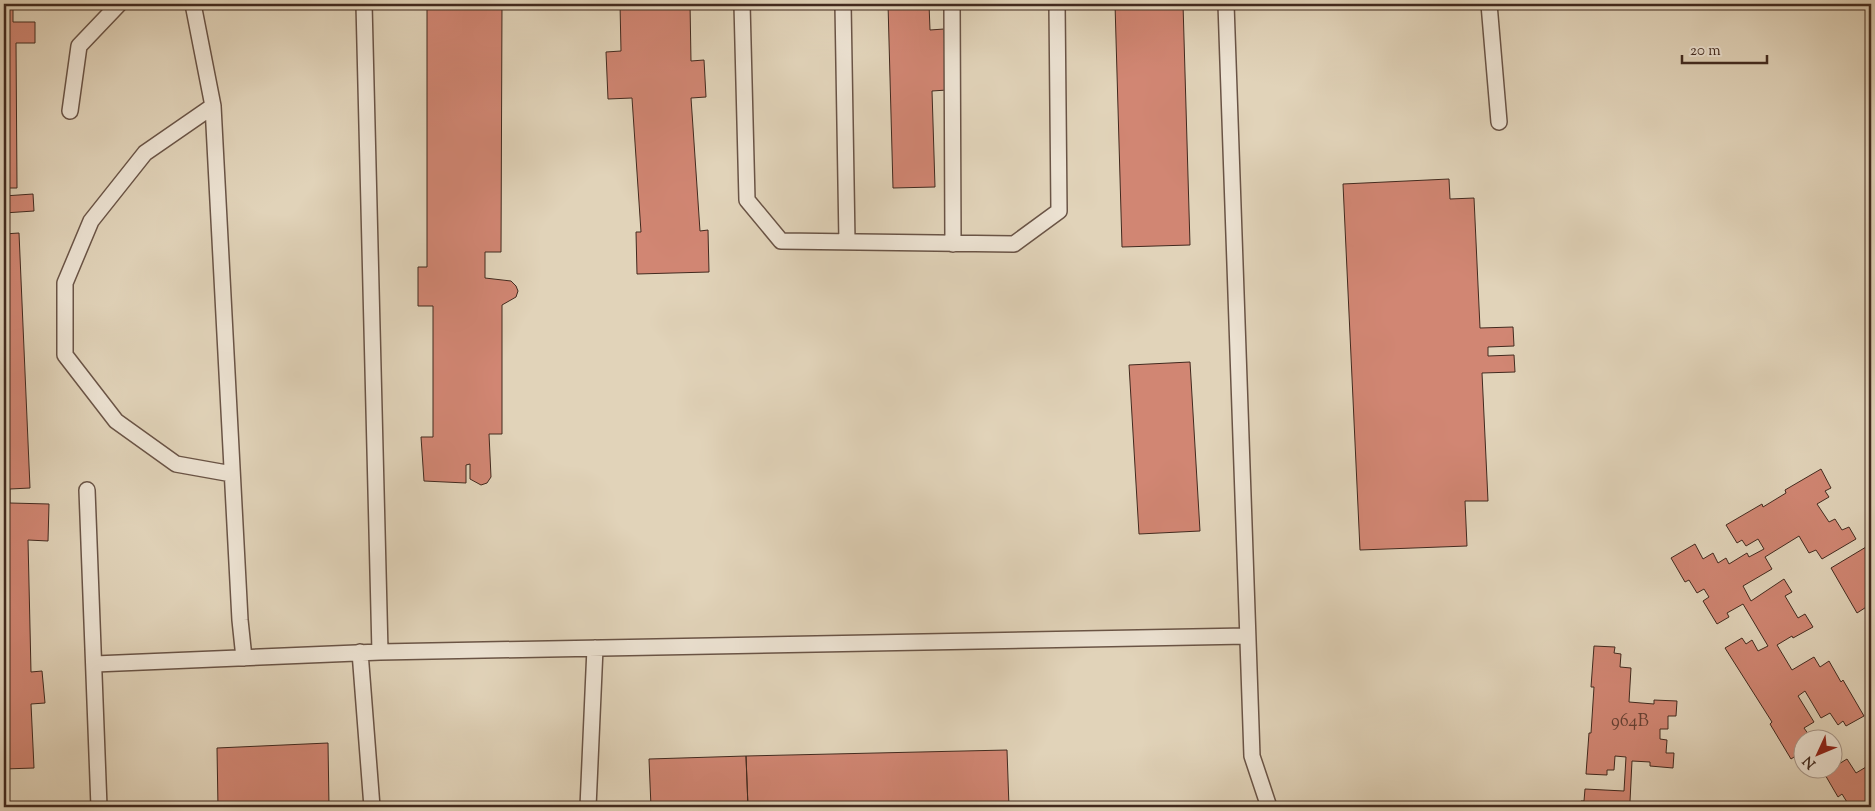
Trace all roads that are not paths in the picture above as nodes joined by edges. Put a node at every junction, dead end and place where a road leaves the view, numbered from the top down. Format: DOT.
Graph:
graph roads {
  1 [pos="119,4"];
  2 [pos="194,4"];
  3 [pos="364,4"];
  4 [pos="742,4"];
  5 [pos="843,4"];
  6 [pos="952,4"];
  7 [pos="1058,4"];
  8 [pos="1226,4"];
  9 [pos="1489,4"];
  10 [pos="214,106"];
  11 [pos="70,110"];
  12 [pos="1499,122"];
  13 [pos="847,242"];
  14 [pos="953,244"];
  15 [pos="232,474"];
  16 [pos="88,490"];
  17 [pos="1247,636"];
  18 [pos="595,648"];
  19 [pos="360,652"];
  20 [pos="380,652"];
  21 [pos="244,658"];
  22 [pos="95,664"];
  23 [pos="99,807"];
  24 [pos="372,807"];
  25 [pos="588,807"];
  26 [pos="1269,807"];
  1 -- 11 [label="lane"];
  2 -- 10 [label="lane"];
  3 -- 20 [label="lane"];
  4 -- 13 [label="lane"];
  5 -- 13 [label="lane"];
  6 -- 14 [label="lane"];
  7 -- 14 [label="lane"];
  8 -- 17 [label="lane"];
  9 -- 12 [label="lane"];
  10 -- 15 [label="lane"];
  10 -- 15 [label="lane"];
  13 -- 14 [label="lane"];
  15 -- 21 [label="lane"];
  16 -- 22 [label="lane"];
  17 -- 18 [label="lane"];
  17 -- 26 [label="lane"];
  18 -- 20 [label="lane"];
  18 -- 25 [label="lane"];
  19 -- 20 [label="lane"];
  19 -- 21 [label="lane"];
  19 -- 24 [label="lane"];
  21 -- 22 [label="lane"];
  22 -- 23 [label="lane"];
}
